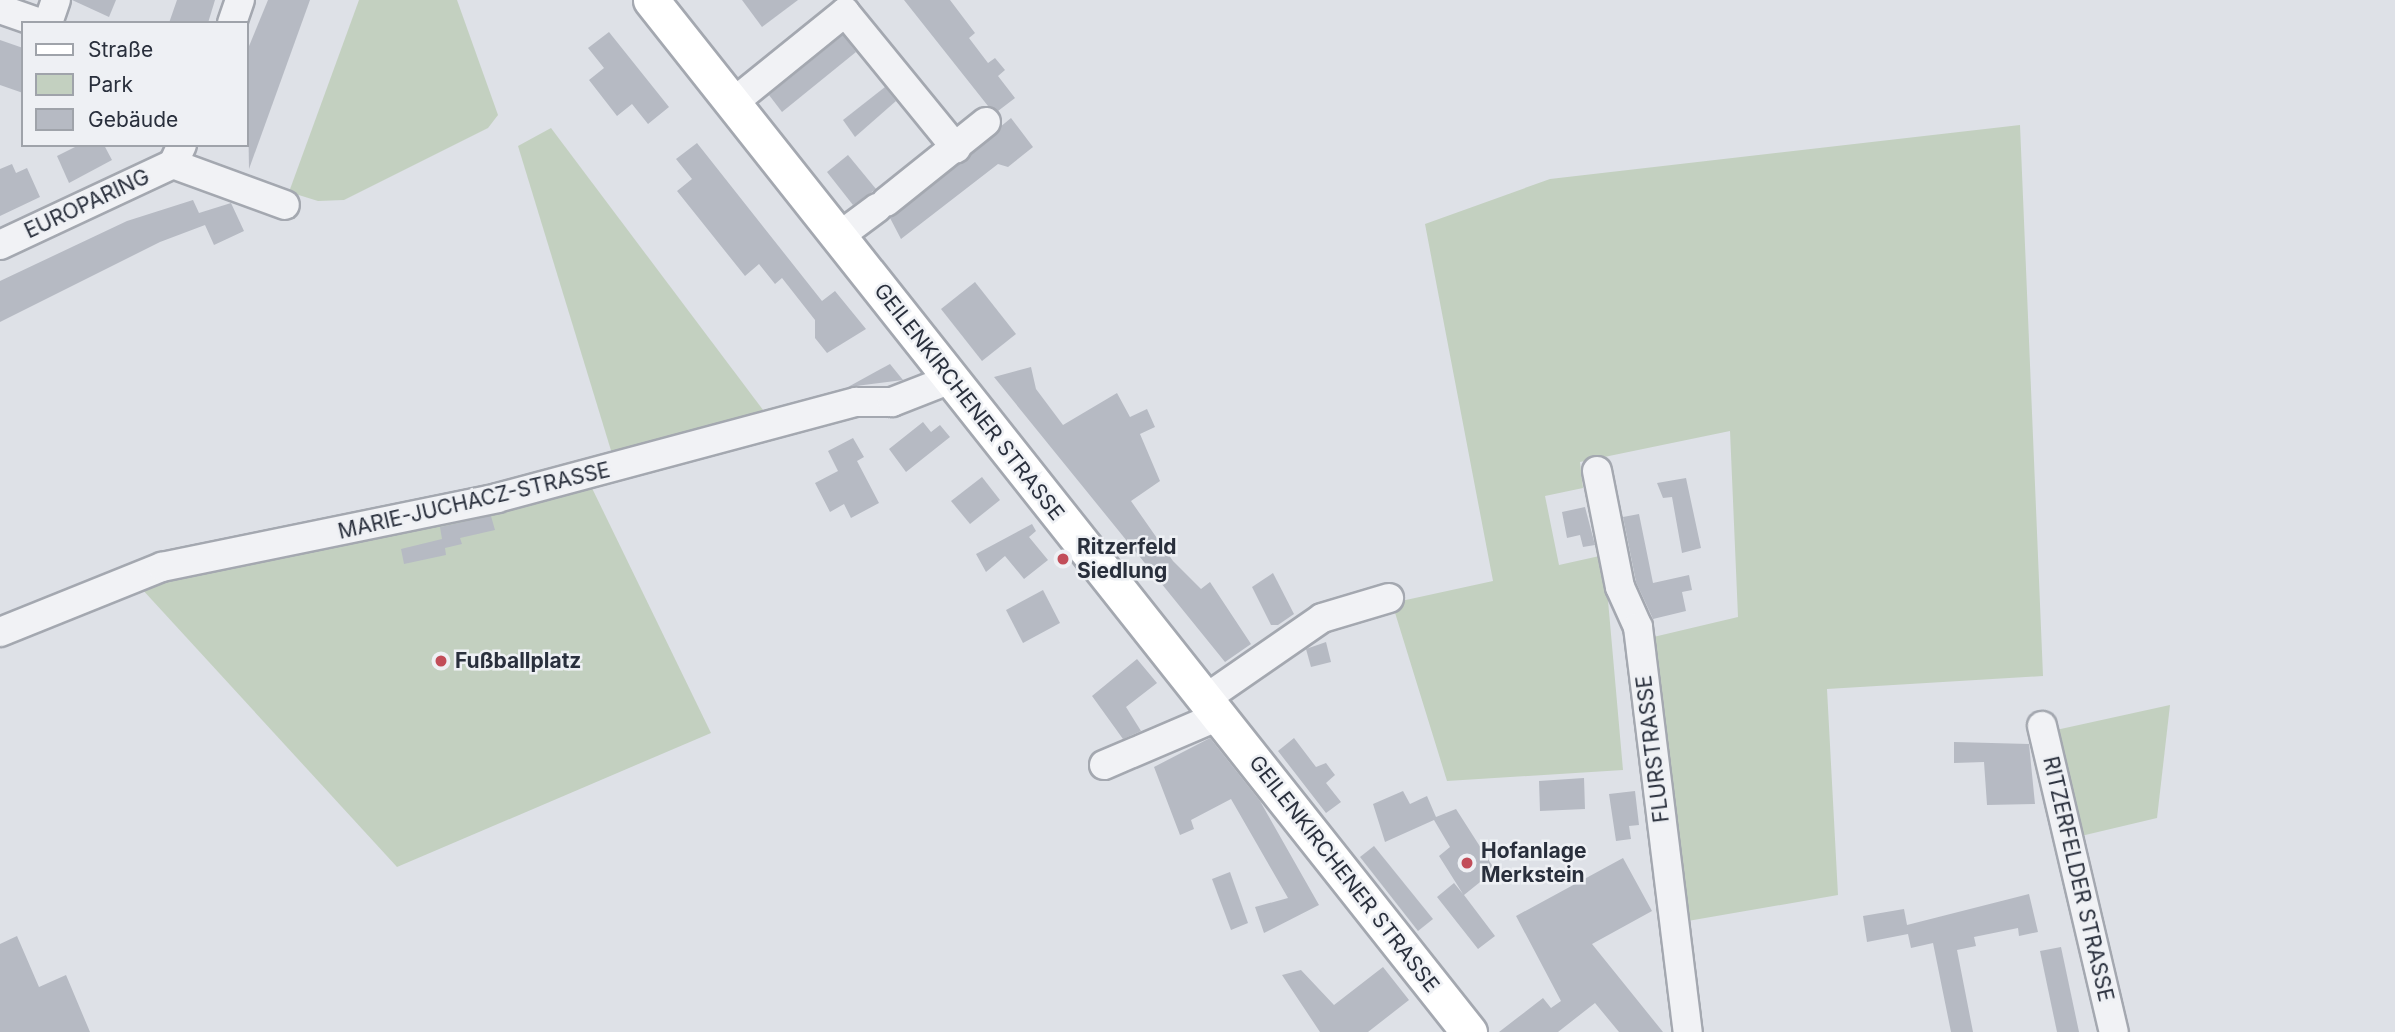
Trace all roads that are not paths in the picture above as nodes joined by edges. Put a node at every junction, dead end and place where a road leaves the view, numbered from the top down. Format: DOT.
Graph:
graph roads {
  1 [pos="56,0"];
  2 [pos="240,0"];
  3 [pos="651,0"];
  4 [pos="0,9"];
  5 [pos="34,21"];
  6 [pos="49,21"];
  7 [pos="233,21"];
  8 [pos="733,102"];
  9 [pos="986,122"];
  10 [pos="957,148"];
  11 [pos="177,154"];
  12 [pos="285,205"];
  13 [pos="838,237"];
  14 [pos="0,245"];
  15 [pos="951,379"];
  16 [pos="1597,471"];
  17 [pos="1389,598"];
  18 [pos="0,632"];
  19 [pos="1212,707"];
  20 [pos="2042,726"];
  21 [pos="1104,765"];
  22 [pos="1469,1032"];
  23 [pos="1688,1032"];
  24 [pos="2113,1032"];
  1 -- 6 [label="street"];
  2 -- 7 [label="street"];
  3 -- 8 [label="main road, GEILENKIRCHENER STRASSE"];
  4 -- 5 [label="street"];
  8 -- 10 [label="street"];
  8 -- 13 [label="main road, GEILENKIRCHENER STRASSE"];
  9 -- 10 [label="street"];
  10 -- 13 [label="street"];
  11 -- 12 [label="street, EUROPARING"];
  11 -- 14 [label="street, EUROPARING"];
  13 -- 15 [label="main road, GEILENKIRCHENER STRASSE"];
  15 -- 18 [label="street, MARIE-JUCHACZ-STRASSE"];
  15 -- 19 [label="main road, GEILENKIRCHENER STRASSE"];
  16 -- 23 [label="street, FLURSTRASSE"];
  17 -- 19 [label="street"];
  19 -- 21 [label="street"];
  19 -- 22 [label="main road, GEILENKIRCHENER STRASSE"];
  20 -- 24 [label="street, RITZERFELDER STRASSE"];
}
